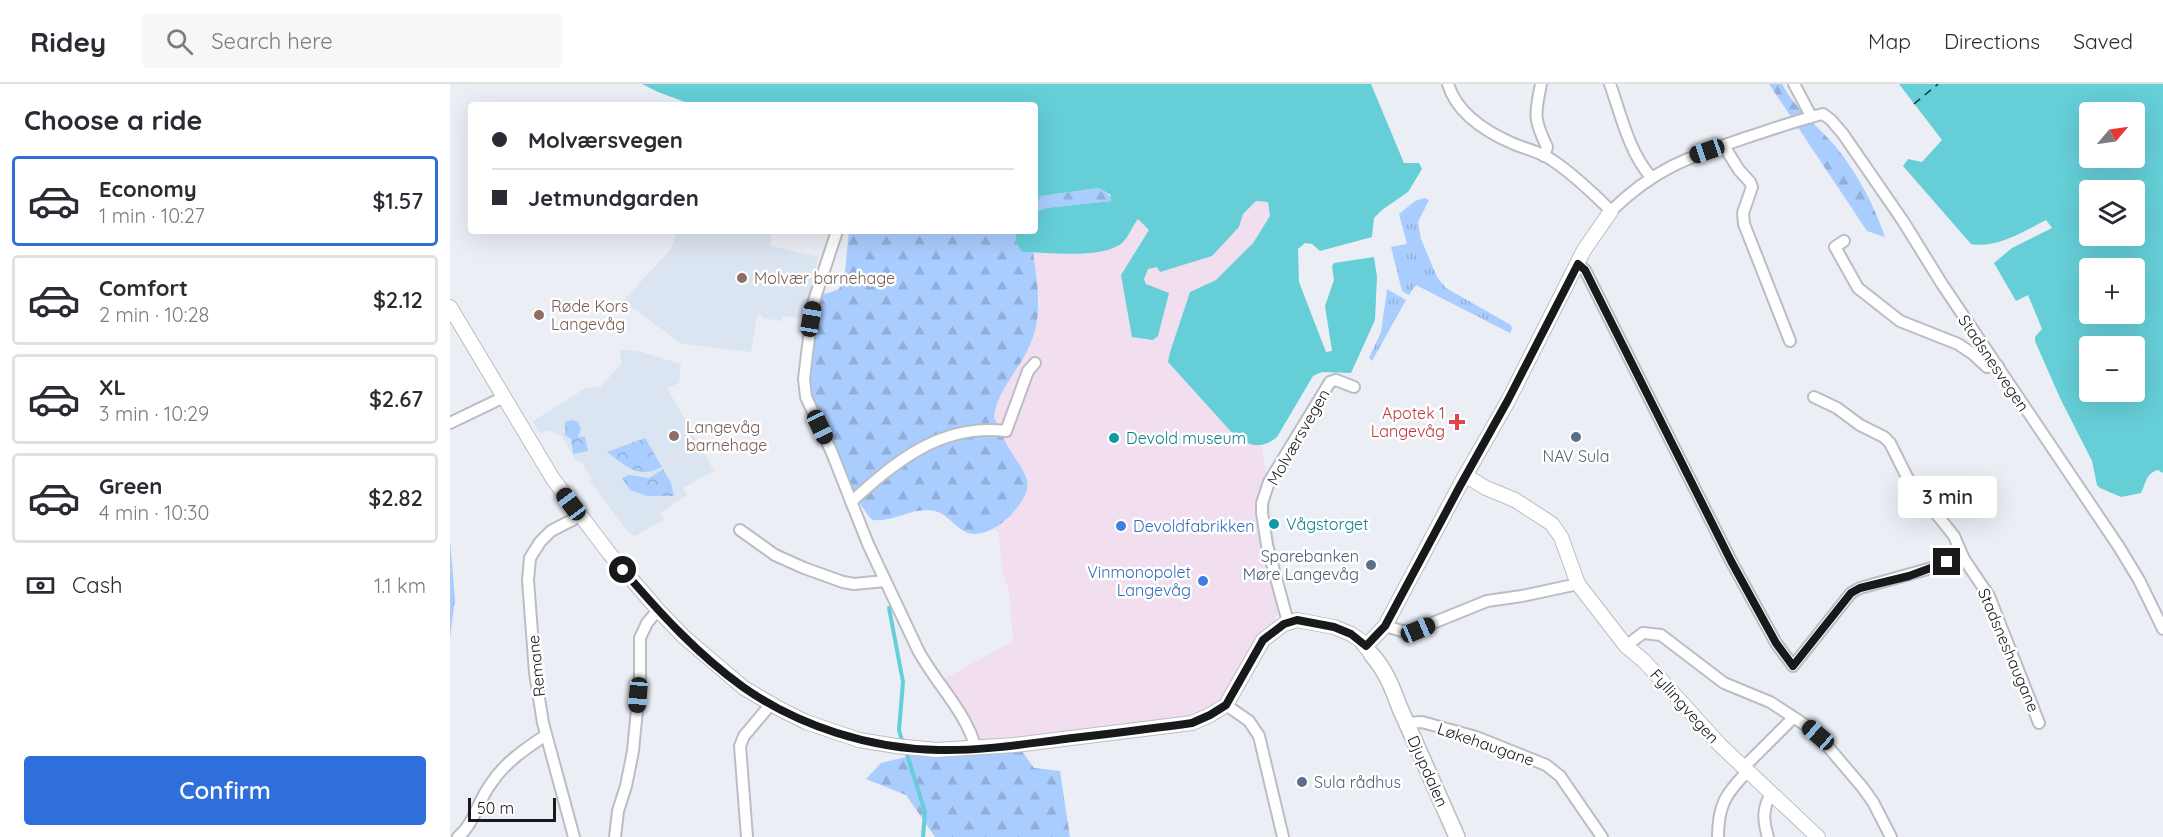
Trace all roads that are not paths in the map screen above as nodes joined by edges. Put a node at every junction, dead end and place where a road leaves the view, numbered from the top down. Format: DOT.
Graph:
graph roads {
  1 [pos="1448,84"];
  2 [pos="1541,84"];
  3 [pos="1610,84"];
  4 [pos="1794,84"];
  5 [pos="1811,116"];
  6 [pos="1724,146"];
  7 [pos="1544,156"];
  8 [pos="1651,177"];
  9 [pos="1611,211"];
  10 [pos="836,234"];
  11 [pos="1844,242"];
  12 [pos="1578,264"];
  13 [pos="450,307"];
  14 [pos="1790,341"];
  15 [pos="1035,363"];
  16 [pos="1998,366"];
  17 [pos="1354,387"];
  18 [pos="504,396"];
  19 [pos="1814,397"];
  20 [pos="450,423"];
  21 [pos="1466,476"];
  22 [pos="851,502"];
  23 [pos="580,516"];
  24 [pos="740,530"];
  25 [pos="1964,559"];
  26 [pos="885,581"];
  27 [pos="1578,584"];
  28 [pos="658,610"];
  29 [pos="1288,622"];
  30 [pos="1385,626"];
  31 [pos="2163,629"];
  32 [pos="1626,646"];
  33 [pos="1369,651"];
  34 [pos="771,704"];
  35 [pos="1226,705"];
  36 [pos="1793,718"];
  37 [pos="1407,723"];
  38 [pos="2039,723"];
  39 [pos="546,735"];
  40 [pos="976,749"];
  41 [pos="1746,769"];
  42 [pos="1772,793"];
  43 [pos="458,837"];
  44 [pos="574,837"];
  45 [pos="615,837"];
  46 [pos="747,837"];
  47 [pos="1283,837"];
  48 [pos="1457,837"];
  49 [pos="1602,837"];
  50 [pos="1718,837"];
  51 [pos="1768,837"];
  52 [pos="1818,837"];
  53 [pos="1891,837"];
  1 -- 7 [label="street"];
  2 -- 7 [label="street"];
  3 -- 8 [label="street"];
  4 -- 5 [label="street"];
  5 -- 6 [label="street"];
  5 -- 16 [label="street, Stadsnesvegen"];
  6 -- 8 [label="street"];
  6 -- 14 [label="street"];
  7 -- 9 [label="street"];
  8 -- 9 [label="street"];
  9 -- 12 [label="street"];
  10 -- 22 [label="street"];
  11 -- 16 [label="street"];
  12 -- 21 [label="street"];
  12 -- 25 [label="street"];
  13 -- 18 [label="street"];
  15 -- 22 [label="street"];
  16 -- 31 [label="street, Stadsnesvegen"];
  17 -- 29 [label="street, Molværsvegen"];
  18 -- 20 [label="street"];
  18 -- 23 [label="street"];
  19 -- 25 [label="street, Stadsneshaugane"];
  21 -- 27 [label="street, Fyllingvegen"];
  21 -- 30 [label="street"];
  22 -- 26 [label="street"];
  23 -- 28 [label="street"];
  23 -- 39 [label="street, Remane"];
  24 -- 26 [label="street"];
  25 -- 38 [label="street, Stadsneshaugane"];
  26 -- 40 [label="street"];
  27 -- 30 [label="street"];
  27 -- 32 [label="street, Fyllingvegen"];
  28 -- 34 [label="street"];
  28 -- 45 [label="street"];
  29 -- 33 [label="street"];
  29 -- 35 [label="street"];
  30 -- 33 [label="street"];
  32 -- 36 [label="street, Fyllingvegen"];
  32 -- 41 [label="street, Fyllingvegen"];
  33 -- 37 [label="main road, Djupdalen"];
  34 -- 40 [label="street"];
  34 -- 46 [label="street"];
  35 -- 40 [label="street"];
  35 -- 47 [label="street"];
  36 -- 41 [label="street"];
  36 -- 53 [label="street, Fyllingvegen"];
  37 -- 48 [label="main road, Djupdalen"];
  37 -- 49 [label="street, Løkehaugane"];
  39 -- 43 [label="street"];
  39 -- 44 [label="street, Remane"];
  41 -- 42 [label="street, Fyllingvegen"];
  41 -- 50 [label="street"];
  42 -- 51 [label="street"];
  42 -- 52 [label="street, Fyllingvegen"];
}
